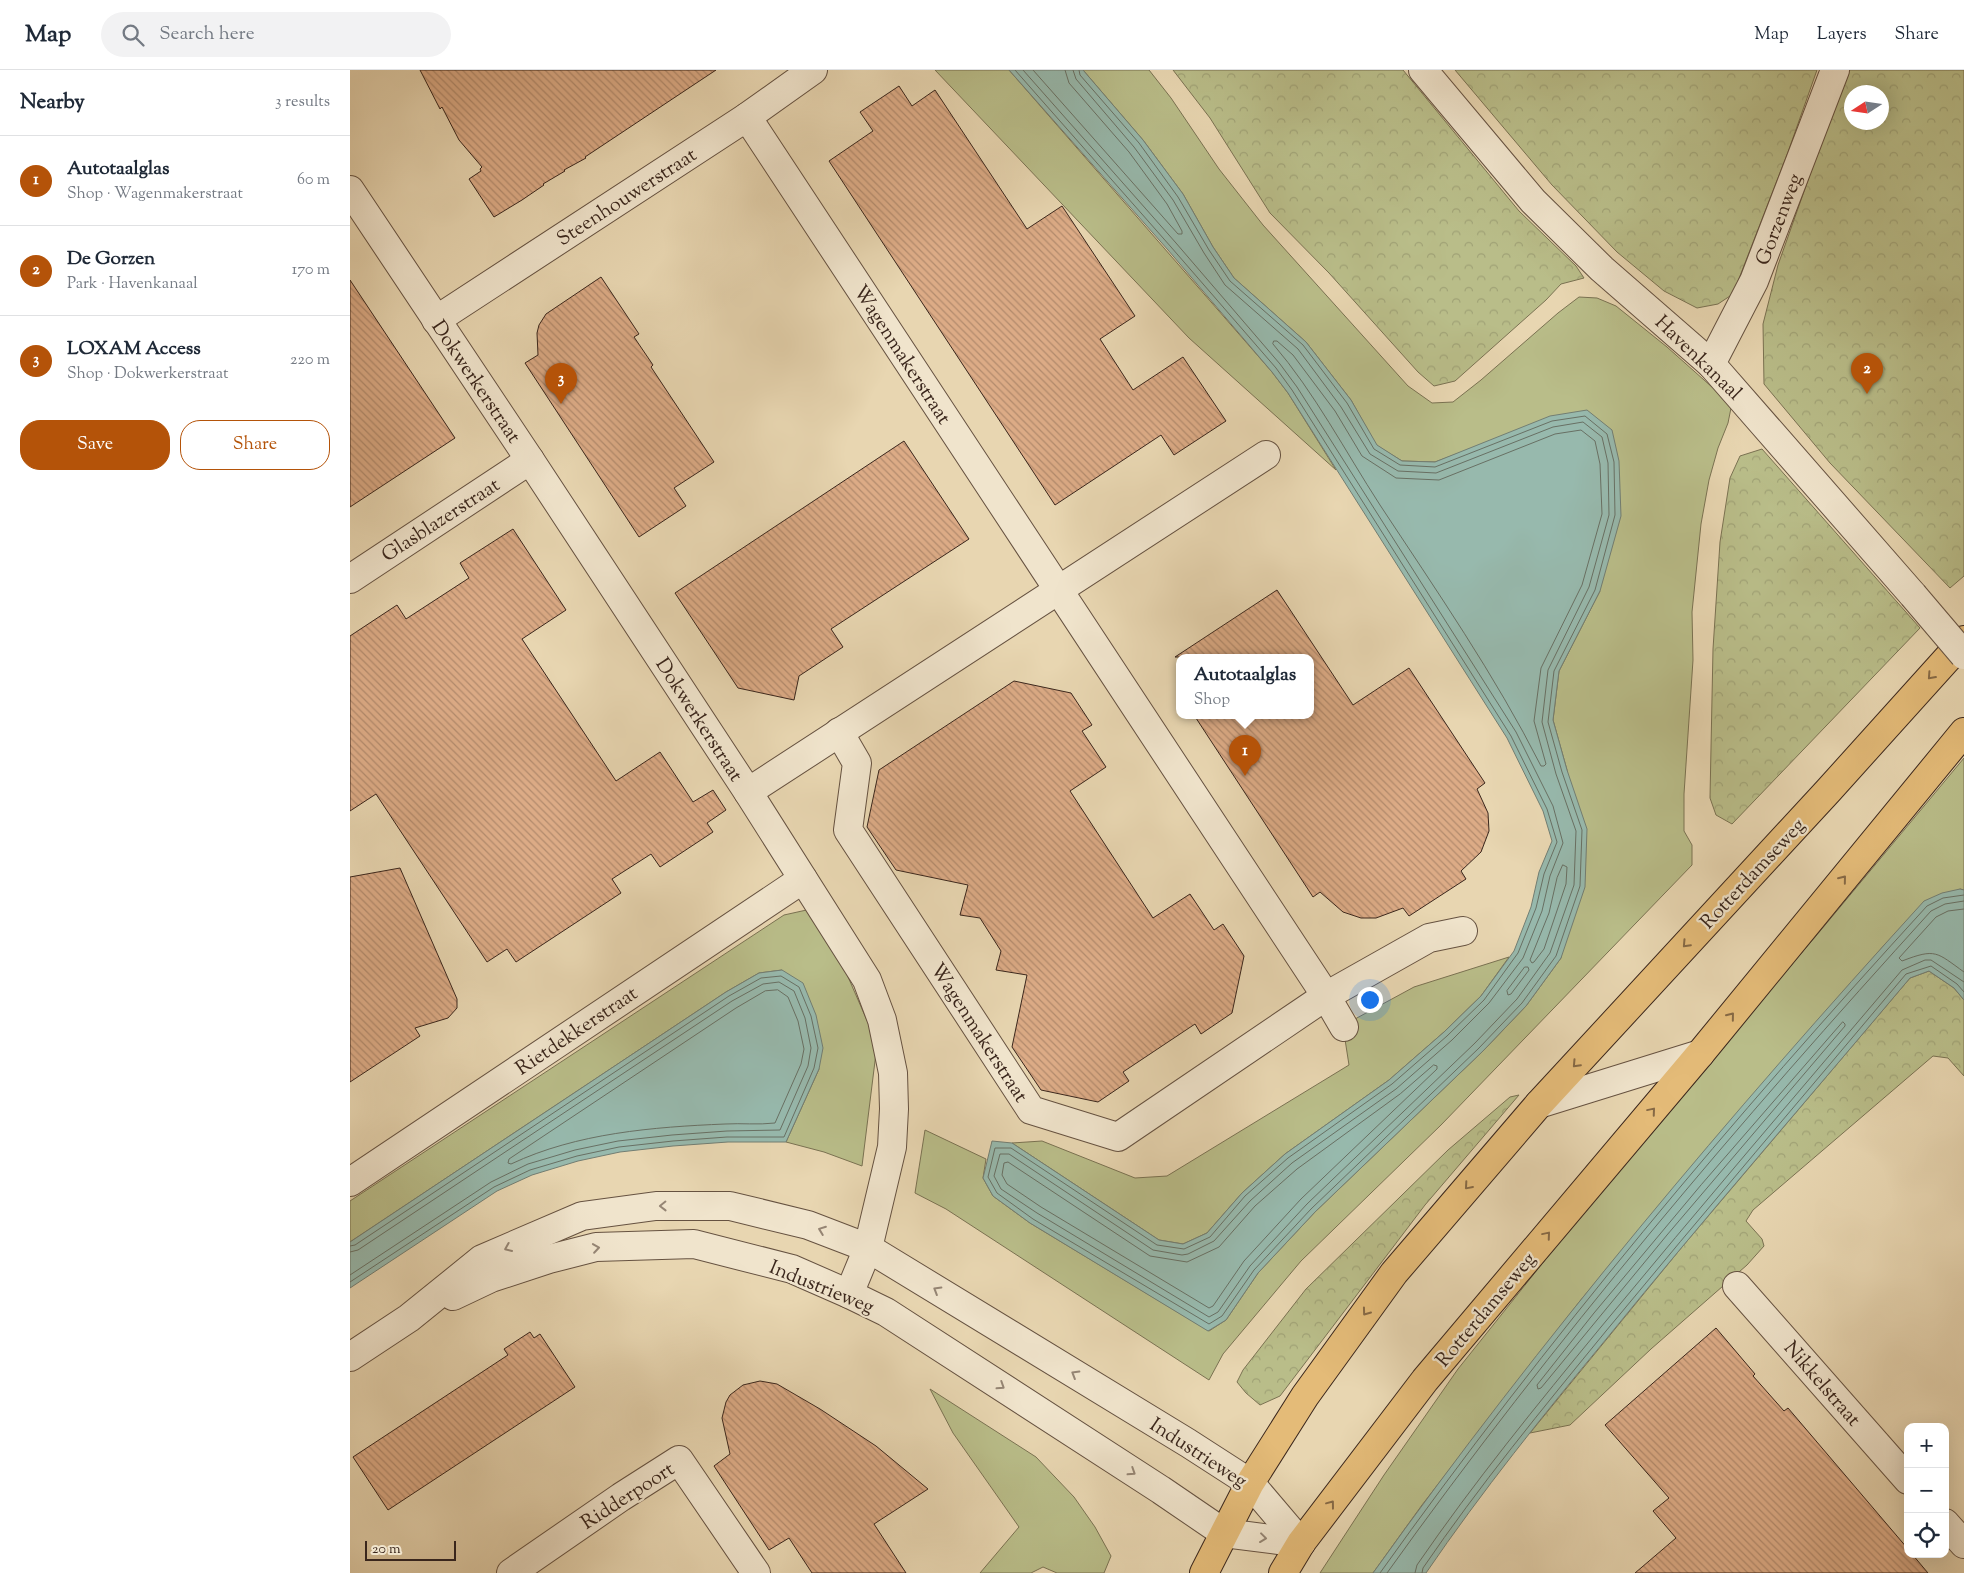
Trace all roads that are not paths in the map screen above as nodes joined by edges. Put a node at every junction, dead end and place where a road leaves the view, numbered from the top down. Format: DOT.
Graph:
graph roads {
  1 [pos="813,70"];
  2 [pos="1423,70"];
  3 [pos="1835,70"];
  4 [pos="747,117"];
  5 [pos="352,198"];
  6 [pos="436,320"];
  7 [pos="1712,364"];
  8 [pos="1266,455"];
  9 [pos="530,460"];
  10 [pos="350,579"];
  11 [pos="1058,591"];
  12 [pos="1964,640"];
  13 [pos="1964,655"];
  14 [pos="839,732"];
  15 [pos="1964,732"];
  16 [pos="748,792"];
  17 [pos="803,879"];
  18 [pos="1463,931"];
  19 [pos="1326,996"];
  20 [pos="1344,1027"];
  21 [pos="1700,1054"];
  22 [pos="1539,1104"];
  23 [pos="350,1182"];
  24 [pos="868,1248"];
  25 [pos="1737,1286"];
  26 [pos="849,1294"];
  27 [pos="409,1318"];
  28 [pos="350,1357"];
  29 [pos="1904,1475"];
  30 [pos="1250,1483"];
  31 [pos="1949,1527"];
  32 [pos="1224,1533"];
  33 [pos="1302,1543"];
  34 [pos="1964,1544"];
  35 [pos="511,1573"];
  36 [pos="756,1573"];
  37 [pos="1204,1573"];
  38 [pos="1283,1573"];
  1 -- 4 [label="street, Steenhouwerstraat"];
  2 -- 7 [label="street, Havenkanaal"];
  3 -- 7 [label="street, Gorzenweg"];
  4 -- 6 [label="street, Steenhouwerstraat"];
  4 -- 11 [label="street, Wagenmakerstraat"];
  5 -- 6 [label="street, Dokwerkerstraat"];
  6 -- 9 [label="street, Dokwerkerstraat"];
  7 -- 13 [label="street, Havenkanaal, bridge"];
  8 -- 11 [label="street"];
  9 -- 10 [label="street, Glasblazerstraat"];
  9 -- 16 [label="street, Dokwerkerstraat"];
  11 -- 14 [label="street"];
  11 -- 19 [label="street, Wagenmakerstraat"];
  12 -- 22 [label="main road, Rotterdamseweg, one-way"];
  14 -- 16 [label="street"];
  14 -- 19 [label="street, Wagenmakerstraat"];
  21 -- 15 [label="main road, Rotterdamseweg, one-way"];
  16 -- 17 [label="street, Dokwerkerstraat"];
  17 -- 23 [label="street, Rietdekkerstraat"];
  17 -- 24 [label="street, Dokwerkerstraat"];
  18 -- 19 [label="street, Wagenmakerstraat"];
  19 -- 20 [label="street, Wagenmakerstraat"];
  21 -- 22 [label="street"];
  33 -- 21 [label="main road, Rotterdamseweg, one-way"];
  22 -- 30 [label="main road, Rotterdamseweg, one-way"];
  24 -- 26 [label="street, Dokwerkerstraat"];
  24 -- 27 [label="street, Industrieweg, one-way"];
  30 -- 24 [label="street, Industrieweg, one-way"];
  25 -- 29 [label="street, Nikkelstraat"];
  27 -- 26 [label="street, Industrieweg, one-way"];
  26 -- 32 [label="street, Industrieweg, one-way"];
  27 -- 28 [label="street, Industrieweg"];
  30 -- 32 [label="main road, Rotterdamseweg"];
  30 -- 33 [label="street, Industrieweg"];
  31 -- 34 [label="street"];
  32 -- 33 [label="street, Industrieweg, one-way"];
  32 -- 37 [label="main road, Rotterdamseweg"];
  33 -- 38 [label="main road, Rotterdamseweg"];
  35 -- 36 [label="street, Ridderpoort"];
}
